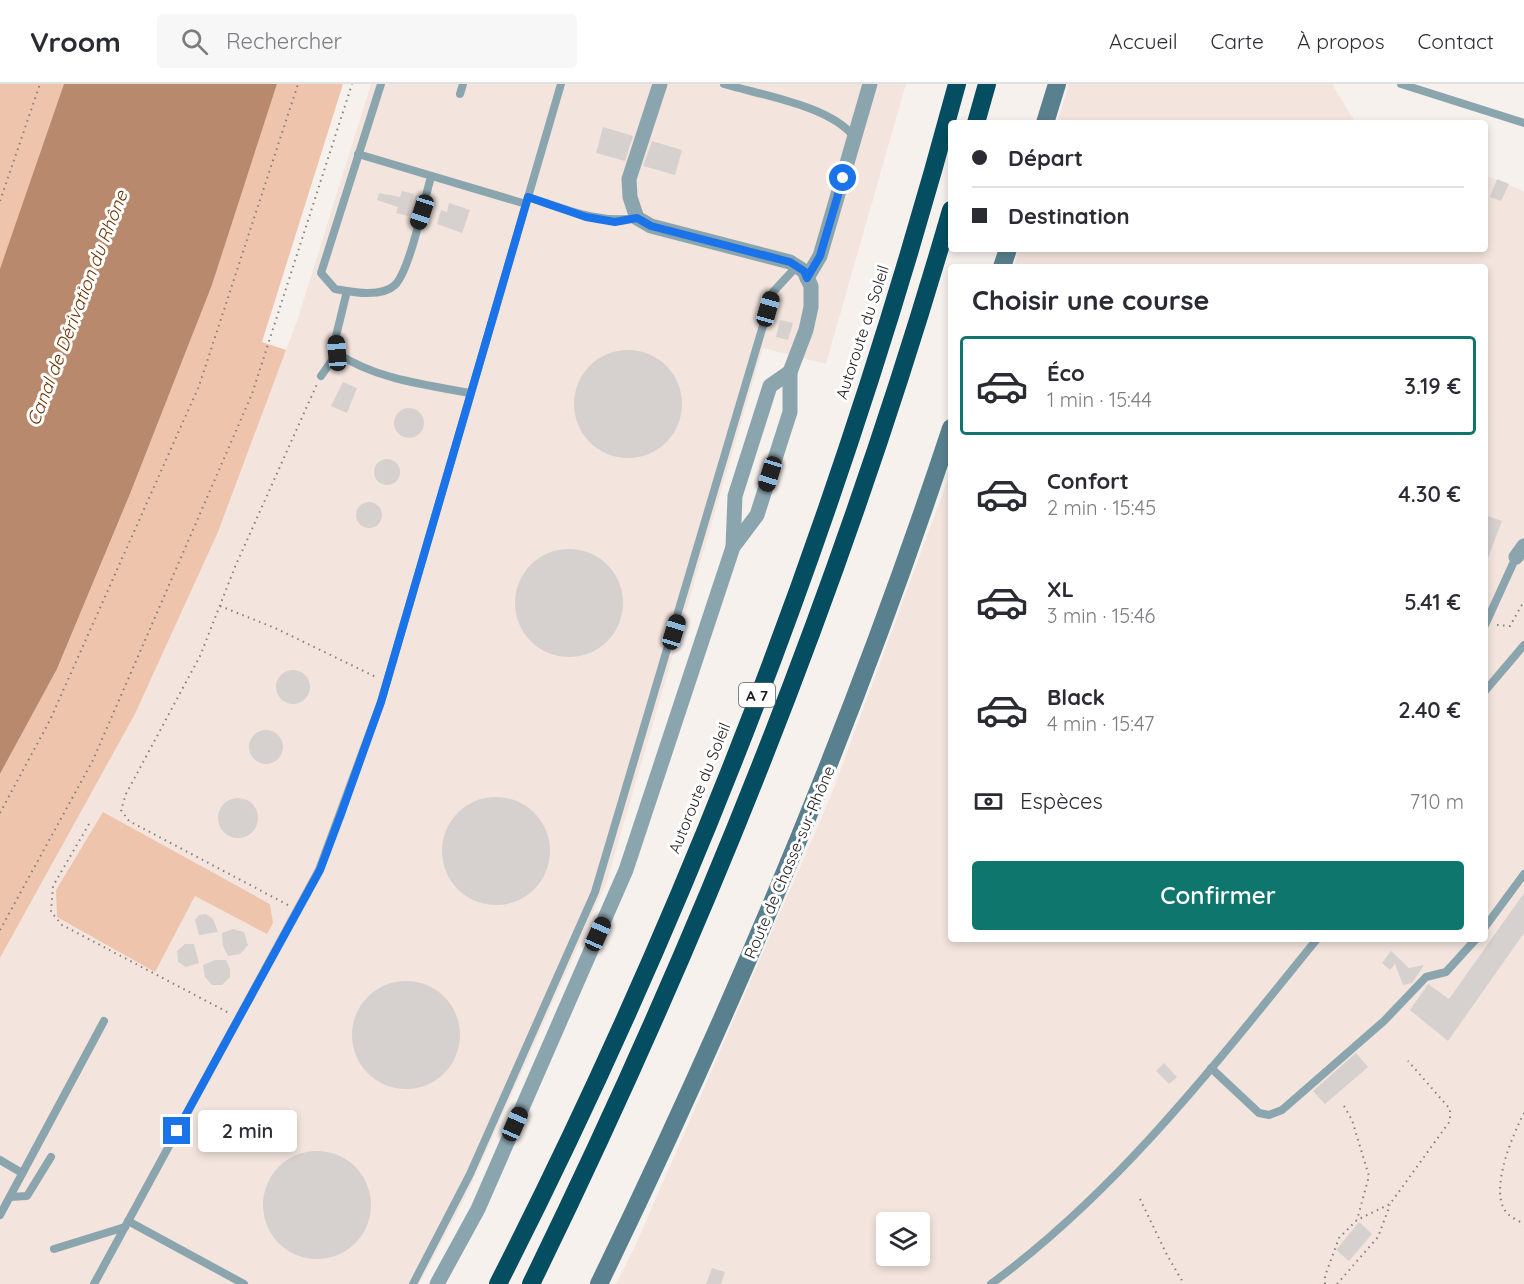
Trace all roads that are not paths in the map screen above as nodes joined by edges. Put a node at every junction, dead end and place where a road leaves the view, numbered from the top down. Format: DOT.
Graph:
graph roads {
  1 [pos="381,84"];
  2 [pos="463,84"];
  3 [pos="561,84"];
  4 [pos="660,84"];
  5 [pos="724,84"];
  6 [pos="870,84"];
  7 [pos="957,84"];
  8 [pos="987,84"];
  9 [pos="1057,84"];
  10 [pos="1401,84"];
  11 [pos="460,94"];
  12 [pos="977,120"];
  13 [pos="1046,120"];
  14 [pos="1524,123"];
  15 [pos="854,138"];
  16 [pos="358,154"];
  17 [pos="431,177"];
  18 [pos="527,200"];
  19 [pos="637,218"];
  20 [pos="948,219"];
  21 [pos="797,266"];
  22 [pos="807,278"];
  23 [pos="347,291"];
  24 [pos="337,353"];
  25 [pos="790,372"];
  26 [pos="321,376"];
  27 [pos="470,393"];
  28 [pos="948,436"];
  29 [pos="733,547"];
  30 [pos="1520,551"];
  31 [pos="1488,619"];
  32 [pos="1524,645"];
  33 [pos="1488,687"];
  34 [pos="1524,874"];
  35 [pos="1488,923"];
  36 [pos="1315,942"];
  37 [pos="1473,942"];
  38 [pos="104,1021"];
  39 [pos="1211,1068"];
  40 [pos="51,1157"];
  41 [pos="0,1160"];
  42 [pos="22,1173"];
  43 [pos="9,1197"];
  44 [pos="0,1215"];
  45 [pos="127,1224"];
  46 [pos="54,1249"];
  47 [pos="94,1284"];
  48 [pos="244,1284"];
  49 [pos="413,1284"];
  50 [pos="437,1284"];
  51 [pos="498,1284"];
  52 [pos="531,1284"];
  53 [pos="599,1284"];
  54 [pos="991,1284"];
  1 -- 16 [label="lane"];
  2 -- 11 [label="lane"];
  3 -- 18 [label="lane"];
  4 -- 19 [label="street"];
  5 -- 15 [label="lane"];
  6 -- 15 [label="street"];
  7 -- 51 [label="highway, Autoroute du Soleil / A 7"];
  8 -- 12 [label="highway"];
  9 -- 13 [label="main road"];
  10 -- 14 [label="lane"];
  15 -- 22 [label="street"];
  16 -- 17 [label="lane"];
  16 -- 23 [label="lane"];
  17 -- 18 [label="lane"];
  17 -- 23 [label="lane"];
  18 -- 19 [label="lane"];
  18 -- 27 [label="lane"];
  19 -- 21 [label="street"];
  20 -- 52 [label="highway, A 7"];
  21 -- 22 [label="street"];
  21 -- 49 [label="lane"];
  22 -- 25 [label="street"];
  23 -- 24 [label="lane"];
  24 -- 26 [label="lane"];
  24 -- 27 [label="lane"];
  25 -- 29 [label="street"];
  25 -- 29 [label="street"];
  27 -- 45 [label="lane"];
  28 -- 53 [label="main road, Route de Chasse-sur-Rhône"];
  29 -- 50 [label="street"];
  30 -- 31 [label="lane"];
  32 -- 33 [label="lane"];
  34 -- 35 [label="lane"];
  36 -- 39 [label="lane"];
  37 -- 39 [label="lane"];
  38 -- 42 [label="lane"];
  39 -- 54 [label="lane"];
  40 -- 43 [label="lane"];
  41 -- 42 [label="lane"];
  42 -- 43 [label="lane"];
  43 -- 44 [label="lane"];
  45 -- 46 [label="lane"];
  45 -- 47 [label="lane"];
  45 -- 48 [label="lane"];
}
